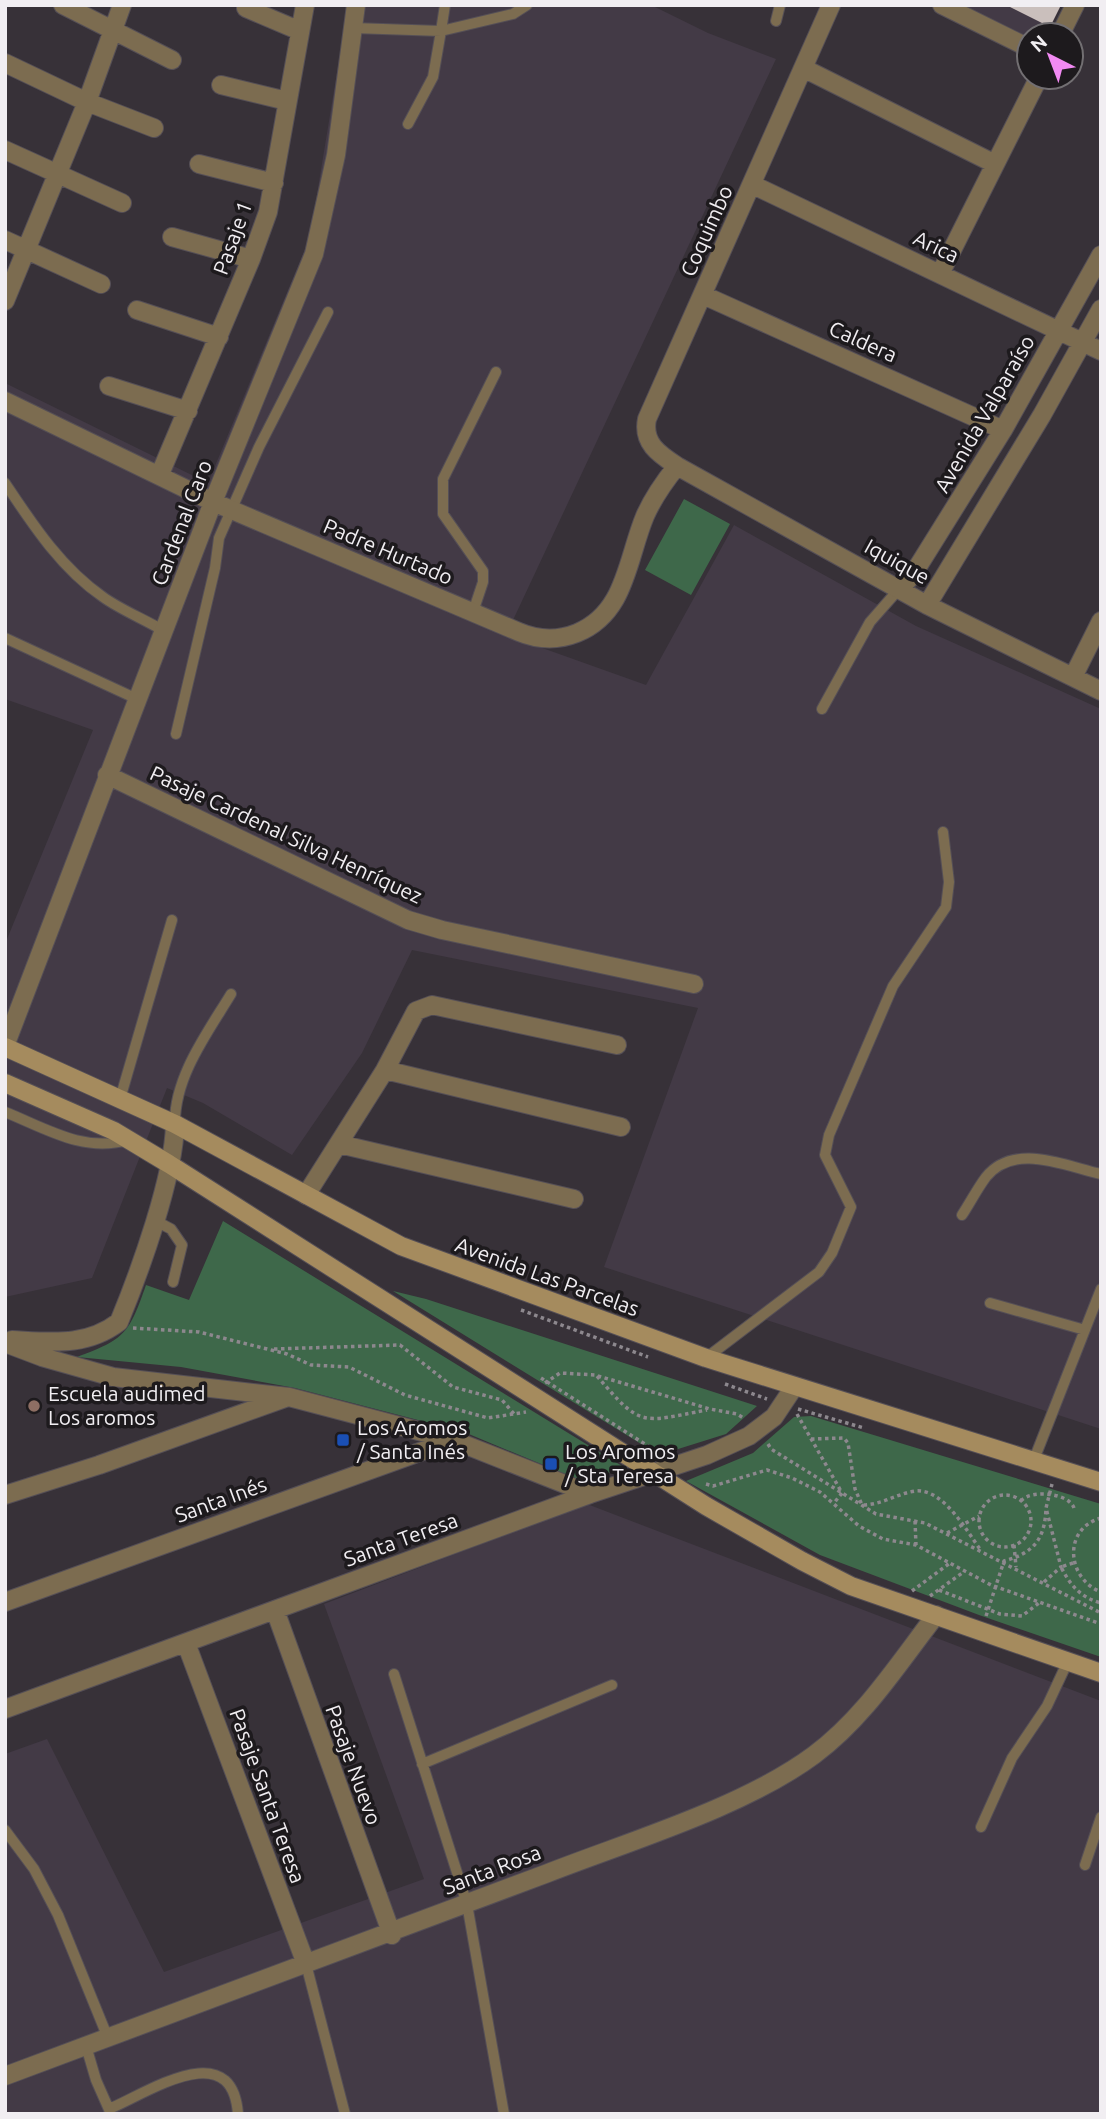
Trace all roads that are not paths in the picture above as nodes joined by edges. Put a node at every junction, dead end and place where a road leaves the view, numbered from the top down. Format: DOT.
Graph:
graph roads {
  1 [pos="63,5"];
  2 [pos="122,5"];
  3 [pos="305,5"];
  4 [pos="356,5"];
  5 [pos="445,5"];
  6 [pos="527,5"];
  7 [pos="780,5"];
  8 [pos="831,5"];
  9 [pos="942,5"];
  10 [pos="1075,5"];
  11 [pos="246,8"];
  12 [pos="776,21"];
  13 [pos="1067,21"];
  14 [pos="353,28"];
  15 [pos="113,30"];
  16 [pos="300,31"];
  17 [pos="440,31"];
  18 [pos="1015,41"];
  19 [pos="172,60"];
  20 [pos="5,63"];
  21 [pos="803,68"];
  22 [pos="221,85"];
  23 [pos="1032,91"];
  24 [pos="87,102"];
  25 [pos="288,102"];
  26 [pos="408,124"];
  27 [pos="154,128"];
  28 [pos="5,150"];
  29 [pos="199,164"];
  30 [pos="995,164"];
  31 [pos="58,175"];
  32 [pos="274,183"];
  33 [pos="753,185"];
  34 [pos="122,203"];
  35 [pos="172,237"];
  36 [pos="5,240"];
  37 [pos="27,250"];
  38 [pos="1101,255"];
  39 [pos="251,259"];
  40 [pos="940,274"];
  41 [pos="101,284"];
  42 [pos="703,295"];
  43 [pos="5,301"];
  44 [pos="1101,309"];
  45 [pos="137,310"];
  46 [pos="327,312"];
  47 [pos="1060,331"];
  48 [pos="219,337"];
  49 [pos="1083,342"];
  50 [pos="1101,351"];
  51 [pos="496,373"];
  52 [pos="109,386"];
  53 [pos="5,401"];
  54 [pos="188,411"];
  55 [pos="1003,430"];
  56 [pos="677,466"];
  57 [pos="160,474"];
  58 [pos="5,483"];
  59 [pos="222,505"];
  60 [pos="899,589"];
  61 [pos="927,605"];
  62 [pos="472,612"];
  63 [pos="1101,621"];
  64 [pos="164,631"];
  65 [pos="5,638"];
  66 [pos="1073,677"];
  67 [pos="1101,691"];
  68 [pos="137,699"];
  69 [pos="822,709"];
  70 [pos="176,734"];
  71 [pos="107,775"];
  72 [pos="943,832"];
  73 [pos="172,920"];
  74 [pos="694,984"];
  75 [pos="230,994"];
  76 [pos="617,1045"];
  77 [pos="5,1046"];
  78 [pos="385,1070"];
  79 [pos="5,1083"];
  80 [pos="120,1098"];
  81 [pos="5,1112"];
  82 [pos="175,1124"];
  83 [pos="621,1127"];
  84 [pos="128,1139"];
  85 [pos="339,1144"];
  86 [pos="169,1164"];
  87 [pos="1101,1174"];
  88 [pos="306,1195"];
  89 [pos="573,1199"];
  90 [pos="962,1215"];
  91 [pos="153,1220"];
  92 [pos="173,1282"];
  93 [pos="1101,1289"];
  94 [pos="990,1303"];
  95 [pos="1085,1330"];
  96 [pos="5,1341"];
  97 [pos="706,1358"];
  98 [pos="794,1387"];
  99 [pos="289,1397"];
  100 [pos="453,1440"];
  101 [pos="1033,1462"];
  102 [pos="654,1472"];
  103 [pos="1101,1482"];
  104 [pos="590,1494"];
  105 [pos="5,1495"];
  106 [pos="5,1602"];
  107 [pos="275,1610"];
  108 [pos="936,1615"];
  109 [pos="186,1643"];
  110 [pos="1068,1661"];
  111 [pos="1101,1673"];
  112 [pos="394,1674"];
  113 [pos="612,1685"];
  114 [pos="5,1709"];
  115 [pos="422,1764"];
  116 [pos="1101,1817"];
  117 [pos="981,1827"];
  118 [pos="5,1830"];
  119 [pos="1085,1865"];
  120 [pos="467,1904"];
  121 [pos="392,1934"];
  122 [pos="306,1964"];
  123 [pos="108,2038"];
  124 [pos="86,2046"];
  125 [pos="5,2076"];
  126 [pos="110,2111"];
  127 [pos="237,2114"];
  128 [pos="345,2114"];
  129 [pos="504,2114"];
  1 -- 15 [label="street"];
  2 -- 15 [label="street"];
  3 -- 16 [label="street, Pasaje 1"];
  4 -- 14 [label="street, Cardenal Caro"];
  5 -- 17 [label="lane"];
  6 -- 17 [label="lane"];
  7 -- 12 [label="lane"];
  8 -- 21 [label="street, Coquimbo"];
  9 -- 18 [label="street"];
  10 -- 13 [label="street"];
  11 -- 16 [label="street"];
  14 -- 17 [label="lane"];
  14 -- 59 [label="street, Cardenal Caro"];
  15 -- 19 [label="street"];
  15 -- 24 [label="street"];
  16 -- 25 [label="street, Pasaje 1"];
  17 -- 26 [label="lane"];
  20 -- 24 [label="street"];
  21 -- 30 [label="street"];
  21 -- 33 [label="street, Coquimbo"];
  22 -- 25 [label="street"];
  23 -- 30 [label="street"];
  24 -- 27 [label="street"];
  24 -- 31 [label="street"];
  25 -- 32 [label="street, Pasaje 1"];
  28 -- 31 [label="street"];
  29 -- 32 [label="street"];
  30 -- 40 [label="street"];
  31 -- 34 [label="street"];
  31 -- 37 [label="street"];
  32 -- 39 [label="street, Pasaje 1"];
  33 -- 40 [label="street, Arica"];
  33 -- 42 [label="street, Coquimbo"];
  35 -- 39 [label="street"];
  36 -- 37 [label="street"];
  37 -- 41 [label="street"];
  37 -- 43 [label="street"];
  38 -- 47 [label="street, Avenida Valparaíso"];
  39 -- 48 [label="street, Pasaje 1"];
  40 -- 47 [label="street, Arica"];
  42 -- 55 [label="street, Caldera"];
  42 -- 56 [label="street, Coquimbo"];
  44 -- 49 [label="street"];
  45 -- 48 [label="street"];
  46 -- 59 [label="lane"];
  47 -- 49 [label="street, Arica"];
  47 -- 55 [label="street, Avenida Valparaíso"];
  48 -- 54 [label="street, Pasaje 1"];
  49 -- 50 [label="street, Arica"];
  49 -- 61 [label="street"];
  51 -- 62 [label="lane"];
  52 -- 54 [label="street"];
  53 -- 57 [label="street, Padre Hurtado"];
  54 -- 57 [label="street, Pasaje 1"];
  55 -- 60 [label="street, Avenida Valparaíso"];
  56 -- 60 [label="street, Iquique"];
  56 -- 62 [label="street, Padre Hurtado"];
  57 -- 59 [label="street, Padre Hurtado"];
  58 -- 64 [label="lane"];
  59 -- 62 [label="street, Padre Hurtado"];
  59 -- 64 [label="street, Cardenal Caro"];
  59 -- 70 [label="lane"];
  60 -- 61 [label="street, Iquique"];
  60 -- 69 [label="lane"];
  61 -- 66 [label="street, Iquique"];
  63 -- 66 [label="street"];
  64 -- 68 [label="street, Cardenal Caro"];
  65 -- 68 [label="lane"];
  66 -- 67 [label="street, Iquique"];
  68 -- 71 [label="street, Cardenal Caro"];
  71 -- 74 [label="street, Pasaje Cardenal Silva Henríquez"];
  71 -- 77 [label="street, Cardenal Caro"];
  72 -- 97 [label="lane"];
  73 -- 80 [label="lane"];
  75 -- 82 [label="lane"];
  76 -- 78 [label="street"];
  77 -- 80 [label="street, Avenida Las Parcelas"];
  78 -- 83 [label="street"];
  78 -- 85 [label="street"];
  79 -- 84 [label="street"];
  80 -- 82 [label="street, Avenida Las Parcelas"];
  81 -- 84 [label="lane"];
  82 -- 86 [label="street"];
  82 -- 88 [label="street, Avenida Las Parcelas"];
  84 -- 86 [label="street"];
  85 -- 88 [label="street"];
  85 -- 89 [label="street"];
  86 -- 91 [label="street"];
  86 -- 102 [label="street"];
  87 -- 90 [label="lane"];
  88 -- 97 [label="street, Avenida Las Parcelas"];
  91 -- 92 [label="lane"];
  91 -- 96 [label="street"];
  93 -- 95 [label="lane"];
  94 -- 95 [label="lane"];
  95 -- 101 [label="lane"];
  96 -- 99 [label="street"];
  97 -- 98 [label="street, Avenida Las Parcelas"];
  98 -- 101 [label="street, Avenida Las Parcelas"];
  98 -- 102 [label="street, Santa Teresa"];
  99 -- 100 [label="street"];
  99 -- 105 [label="street"];
  100 -- 104 [label="street"];
  100 -- 106 [label="street, Santa Inés"];
  101 -- 103 [label="street, Avenida Las Parcelas"];
  102 -- 104 [label="street, Santa Teresa"];
  102 -- 108 [label="street"];
  104 -- 107 [label="street, Santa Teresa"];
  107 -- 109 [label="street, Santa Teresa"];
  107 -- 121 [label="street, Pasaje Nuevo"];
  108 -- 110 [label="street"];
  108 -- 120 [label="street, Santa Rosa"];
  109 -- 114 [label="street, Santa Teresa"];
  109 -- 122 [label="street, Pasaje Santa Teresa"];
  110 -- 111 [label="street"];
  110 -- 117 [label="lane"];
  112 -- 115 [label="lane"];
  113 -- 115 [label="lane"];
  115 -- 120 [label="lane"];
  116 -- 119 [label="lane"];
  118 -- 123 [label="lane"];
  120 -- 121 [label="street, Santa Rosa"];
  120 -- 129 [label="lane"];
  121 -- 122 [label="street, Santa Rosa"];
  122 -- 123 [label="street, Santa Rosa"];
  122 -- 128 [label="lane"];
  123 -- 124 [label="street, Santa Rosa"];
  124 -- 125 [label="street, Santa Rosa"];
  124 -- 126 [label="lane"];
  126 -- 127 [label="lane"];
}
